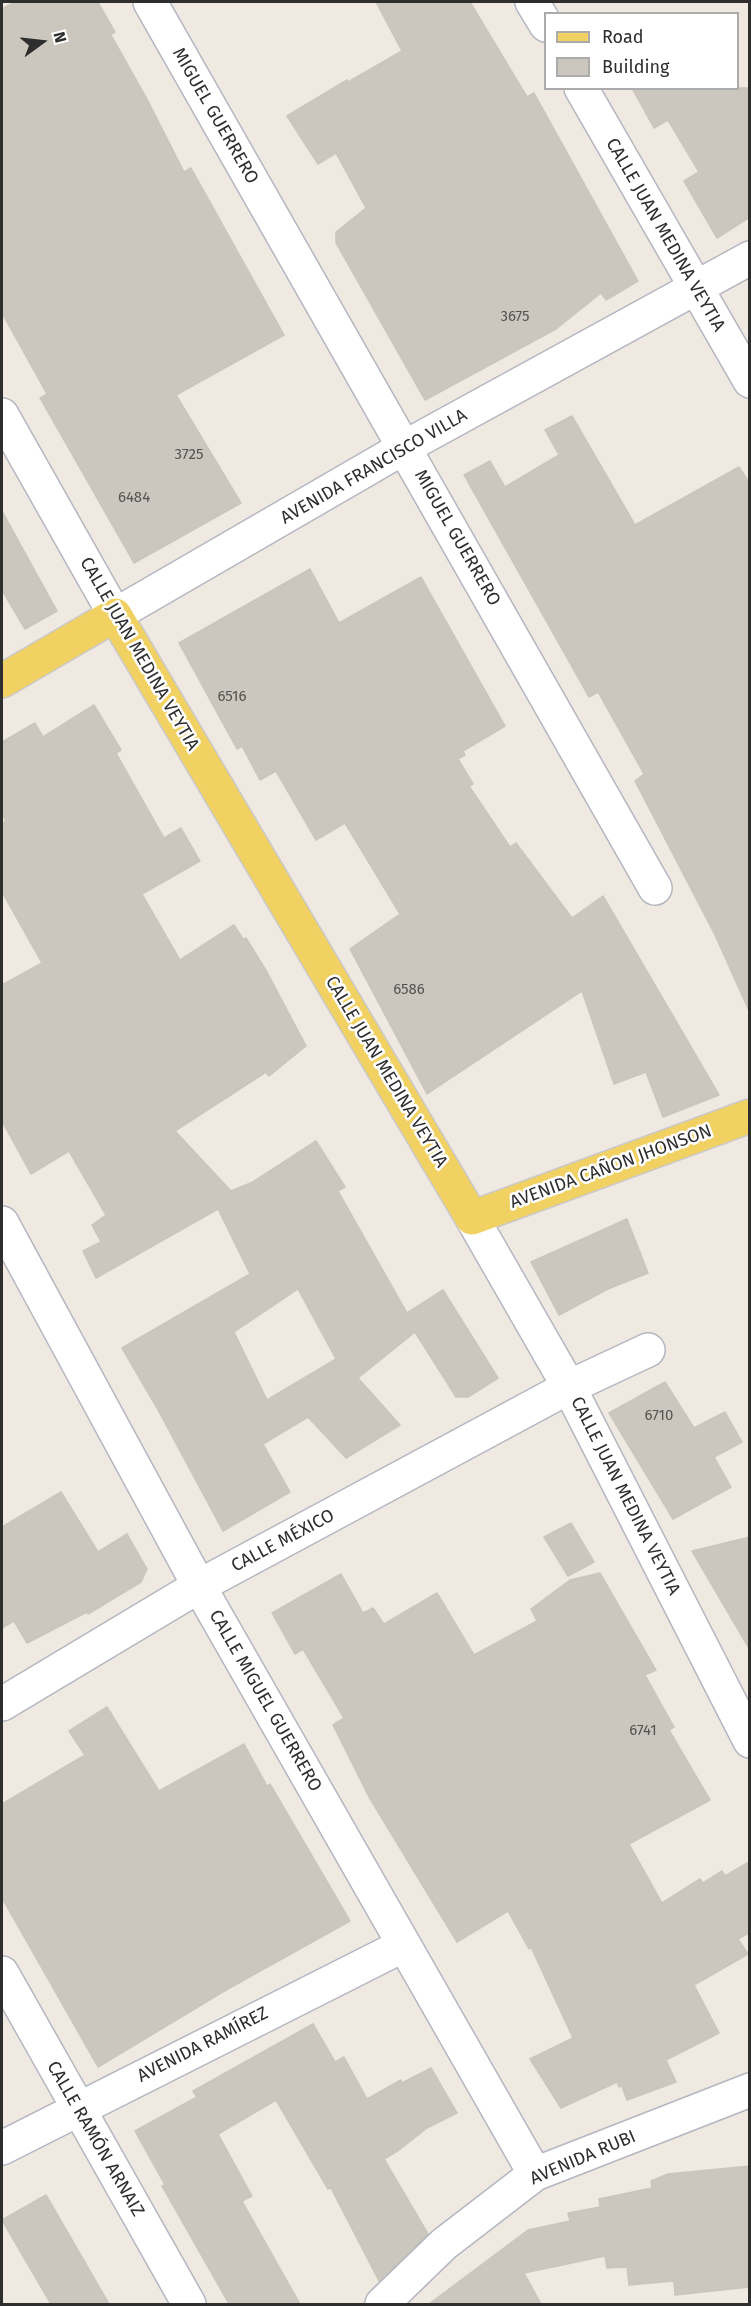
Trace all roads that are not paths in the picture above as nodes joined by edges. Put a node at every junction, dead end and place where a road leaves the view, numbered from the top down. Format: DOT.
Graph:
graph roads {
  1 [pos="150,2"];
  2 [pos="532,2"];
  3 [pos="544,22"];
  4 [pos="582,90"];
  5 [pos="750,258"];
  6 [pos="695,289"];
  7 [pos="750,381"];
  8 [pos="2,416"];
  9 [pos="405,447"];
  10 [pos="115,615"];
  11 [pos="2,681"];
  12 [pos="655,888"];
  13 [pos="750,1116"];
  14 [pos="472,1218"];
  15 [pos="2,1223"];
  16 [pos="648,1350"];
  17 [pos="569,1387"];
  18 [pos="199,1586"];
  19 [pos="2,1704"];
  20 [pos="750,1741"];
  21 [pos="404,1945"];
  22 [pos="2,1973"];
  23 [pos="750,2090"];
  24 [pos="77,2108"];
  25 [pos="2,2148"];
  26 [pos="535,2174"];
  27 [pos="189,2304"];
  28 [pos="382,2304"];
  1 -- 9 [label="street, MIGUEL GUERRERO"];
  2 -- 3 [label="street"];
  4 -- 6 [label="street, CALLE JUAN MEDINA VEYTIA"];
  5 -- 6 [label="street, AVENIDA FRANCISCO VILLA"];
  6 -- 7 [label="street, CALLE JUAN MEDINA VEYTIA"];
  6 -- 9 [label="street, AVENIDA FRANCISCO VILLA"];
  8 -- 10 [label="street, CALLE JUAN MEDINA VEYTIA"];
  9 -- 10 [label="street, AVENIDA FRANCISCO VILLA"];
  9 -- 12 [label="street, MIGUEL GUERRERO"];
  10 -- 11 [label="main road, AVENIDA FRANCISCO VILLA"];
  10 -- 14 [label="main road, CALLE JUAN MEDINA VEYTIA"];
  13 -- 14 [label="main road, AVENIDA CAÑON JHONSON"];
  14 -- 17 [label="street, CALLE JUAN MEDINA VEYTIA"];
  15 -- 18 [label="street, CALLE MIGUEL GUERRERO"];
  16 -- 17 [label="street, CALLE MÉXICO"];
  17 -- 18 [label="street, CALLE MÉXICO"];
  17 -- 20 [label="street, CALLE JUAN MEDINA VEYTIA"];
  18 -- 19 [label="street, CALLE MÉXICO"];
  18 -- 21 [label="street, CALLE MIGUEL GUERRERO"];
  21 -- 24 [label="street, AVENIDA RAMÍREZ"];
  21 -- 26 [label="street, CALLE MIGUEL GUERRERO"];
  22 -- 24 [label="street, CALLE RAMÓN ARNAIZ"];
  23 -- 26 [label="street, AVENIDA RUBI"];
  24 -- 25 [label="street, AVENIDA RAMÍREZ"];
  24 -- 27 [label="street, CALLE RAMÓN ARNAIZ"];
  26 -- 28 [label="street, AVENIDA RUBI"];
}
